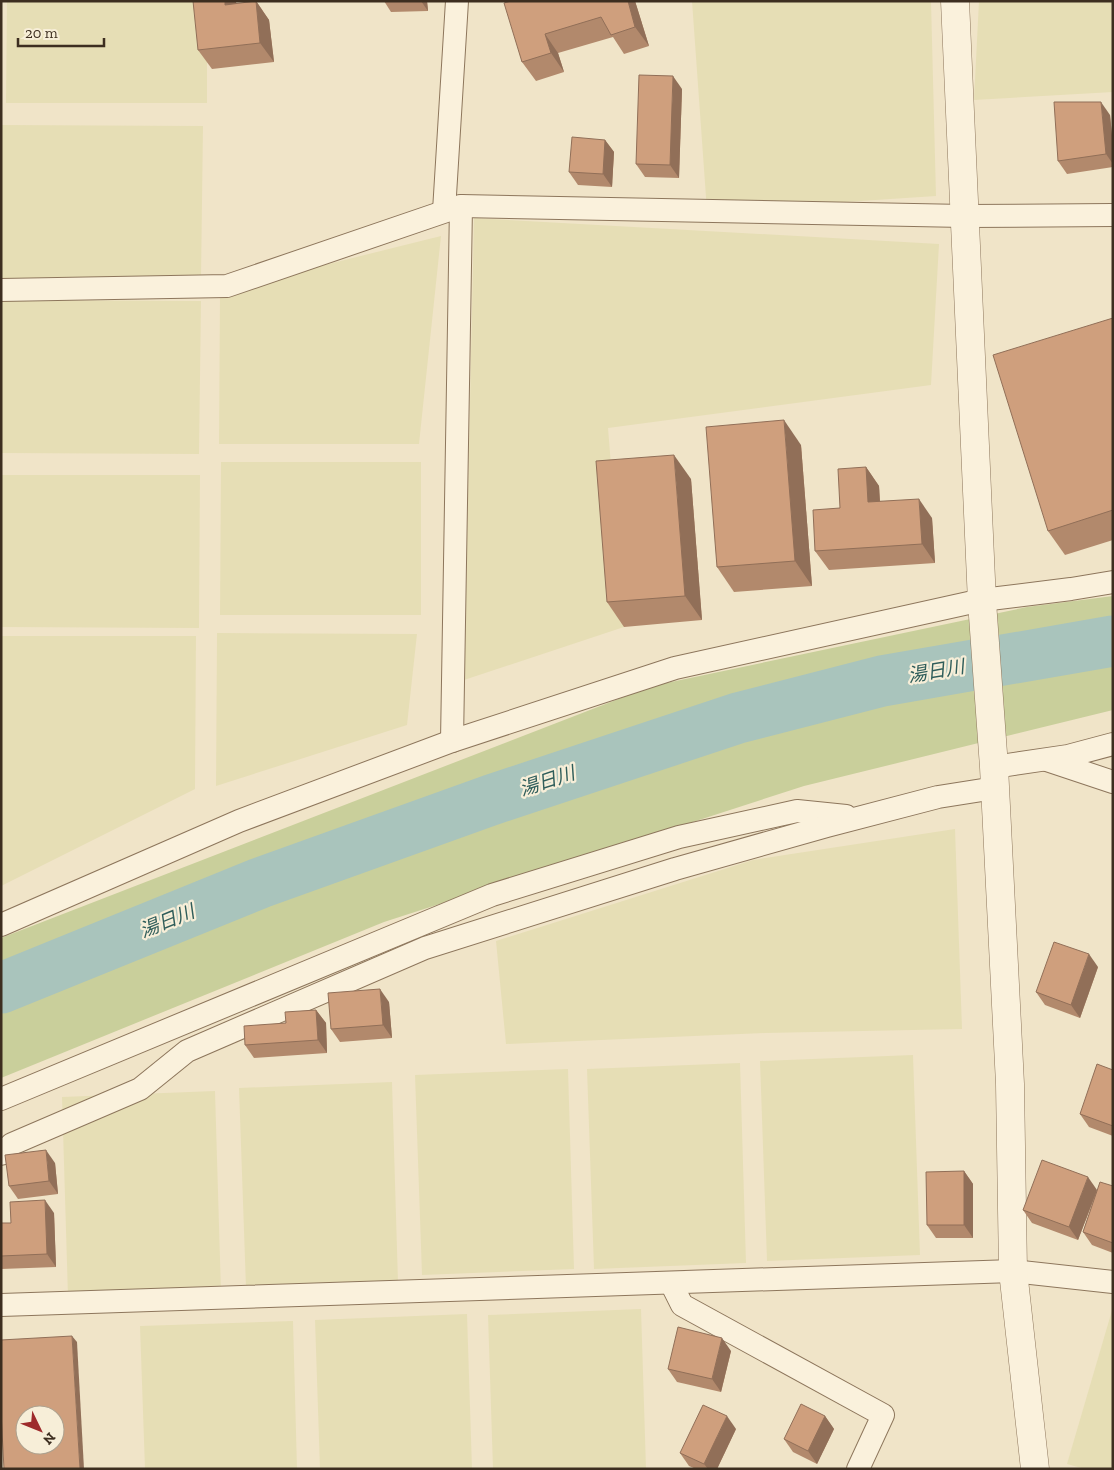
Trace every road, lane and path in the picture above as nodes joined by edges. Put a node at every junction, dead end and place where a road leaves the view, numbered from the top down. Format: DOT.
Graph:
graph roads {
  1 [pos="457,1"];
  2 [pos="954,1"];
  3 [pos="452,208"];
  4 [pos="1113,215"];
  5 [pos="964,216"];
  6 [pos="1,290"];
  7 [pos="1113,582"];
  8 [pos="982,601"];
  9 [pos="452,741"];
  10 [pos="1113,744"];
  11 [pos="1046,759"];
  12 [pos="994,773"];
  13 [pos="1113,782"];
  14 [pos="860,817"];
  15 [pos="1,925"];
  16 [pos="1,1098"];
  17 [pos="1,1154"];
  18 [pos="1013,1271"];
  19 [pos="1113,1282"];
  20 [pos="671,1283"];
  21 [pos="1,1305"];
  22 [pos="858,1469"];
  23 [pos="1035,1469"];
  1 -- 3 [label="street"];
  2 -- 5 [label="street"];
  3 -- 5 [label="street"];
  3 -- 6 [label="street"];
  3 -- 9 [label="street"];
  4 -- 5 [label="street"];
  5 -- 8 [label="street"];
  7 -- 8 [label="street"];
  8 -- 9 [label="street"];
  8 -- 12 [label="street"];
  9 -- 15 [label="street"];
  10 -- 11 [label="street"];
  11 -- 12 [label="street"];
  11 -- 13 [label="street"];
  12 -- 14 [label="street"];
  12 -- 18 [label="street"];
  14 -- 16 [label="street"];
  14 -- 17 [label="street"];
  18 -- 19 [label="street"];
  18 -- 20 [label="street"];
  18 -- 23 [label="street"];
  20 -- 21 [label="street"];
  20 -- 22 [label="street"];
}
